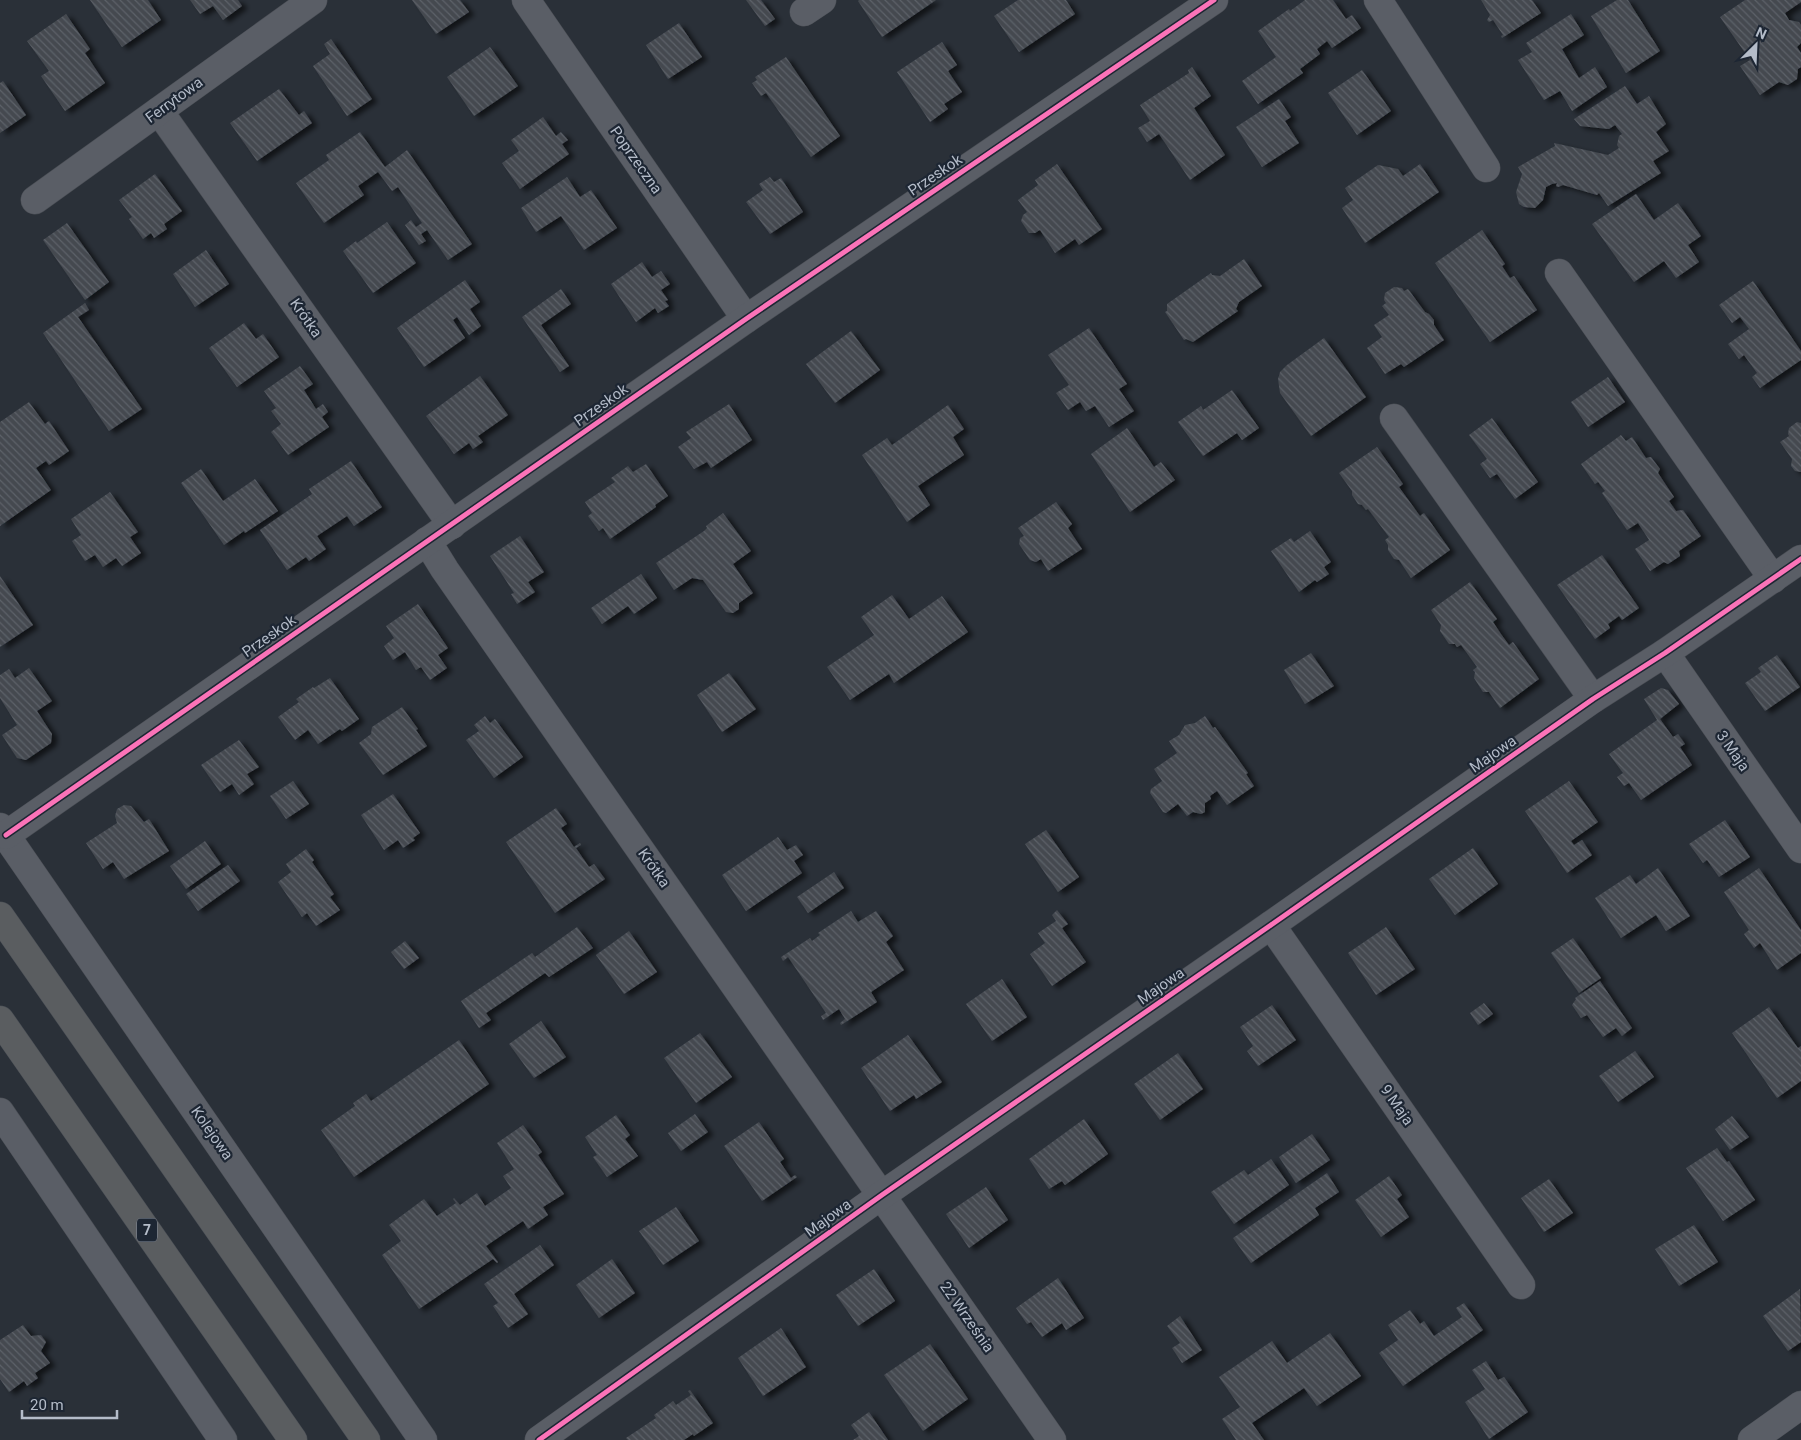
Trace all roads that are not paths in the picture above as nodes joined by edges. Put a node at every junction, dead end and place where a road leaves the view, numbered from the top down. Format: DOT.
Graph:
graph roads {
  1 [pos="313,0"];
  2 [pos="526,0"];
  3 [pos="1214,0"];
  4 [pos="1378,0"];
  5 [pos="159,112"];
  6 [pos="1486,168"];
  7 [pos="35,200"];
  8 [pos="1559,273"];
  9 [pos="746,319"];
  10 [pos="1394,418"];
  11 [pos="452,524"];
  12 [pos="427,541"];
  13 [pos="1801,559"];
  14 [pos="1773,579"];
  15 [pos="1664,653"];
  16 [pos="1593,699"];
  17 [pos="3,831"];
  18 [pos="1801,849"];
  19 [pos="0,916"];
  20 [pos="1272,925"];
  21 [pos="0,1020"];
  22 [pos="0,1112"];
  23 [pos="882,1195"];
  24 [pos="1522,1284"];
  25 [pos="1801,1405"];
  26 [pos="224,1440"];
  27 [pos="293,1440"];
  28 [pos="366,1440"];
  29 [pos="423,1440"];
  30 [pos="539,1440"];
  31 [pos="1052,1440"];
  32 [pos="1752,1440"];
  1 -- 5 [label="street, Ferrytowa"];
  2 -- 9 [label="street, Poprzeczna"];
  3 -- 9 [label="street, Przeskok"];
  4 -- 6 [label="street"];
  5 -- 7 [label="street, Ferrytowa"];
  5 -- 11 [label="street, Krótka"];
  8 -- 14 [label="street"];
  9 -- 11 [label="street, Przeskok"];
  10 -- 16 [label="street"];
  11 -- 12 [label="street, Przeskok"];
  12 -- 17 [label="street, Przeskok"];
  12 -- 23 [label="street, Krótka"];
  13 -- 14 [label="street, Majowa"];
  14 -- 15 [label="street, Majowa"];
  15 -- 16 [label="street, Majowa"];
  15 -- 18 [label="street, 3 Maja"];
  16 -- 20 [label="street, Majowa"];
  17 -- 29 [label="street, Kolejowa"];
  19 -- 28 [label="highway"];
  20 -- 23 [label="street, Majowa"];
  20 -- 24 [label="street, 9 Maja"];
  21 -- 27 [label="highway, 7"];
  22 -- 26 [label="street"];
  23 -- 30 [label="street, Majowa"];
  23 -- 31 [label="street, 22 Września"];
  25 -- 32 [label="street"];
}
